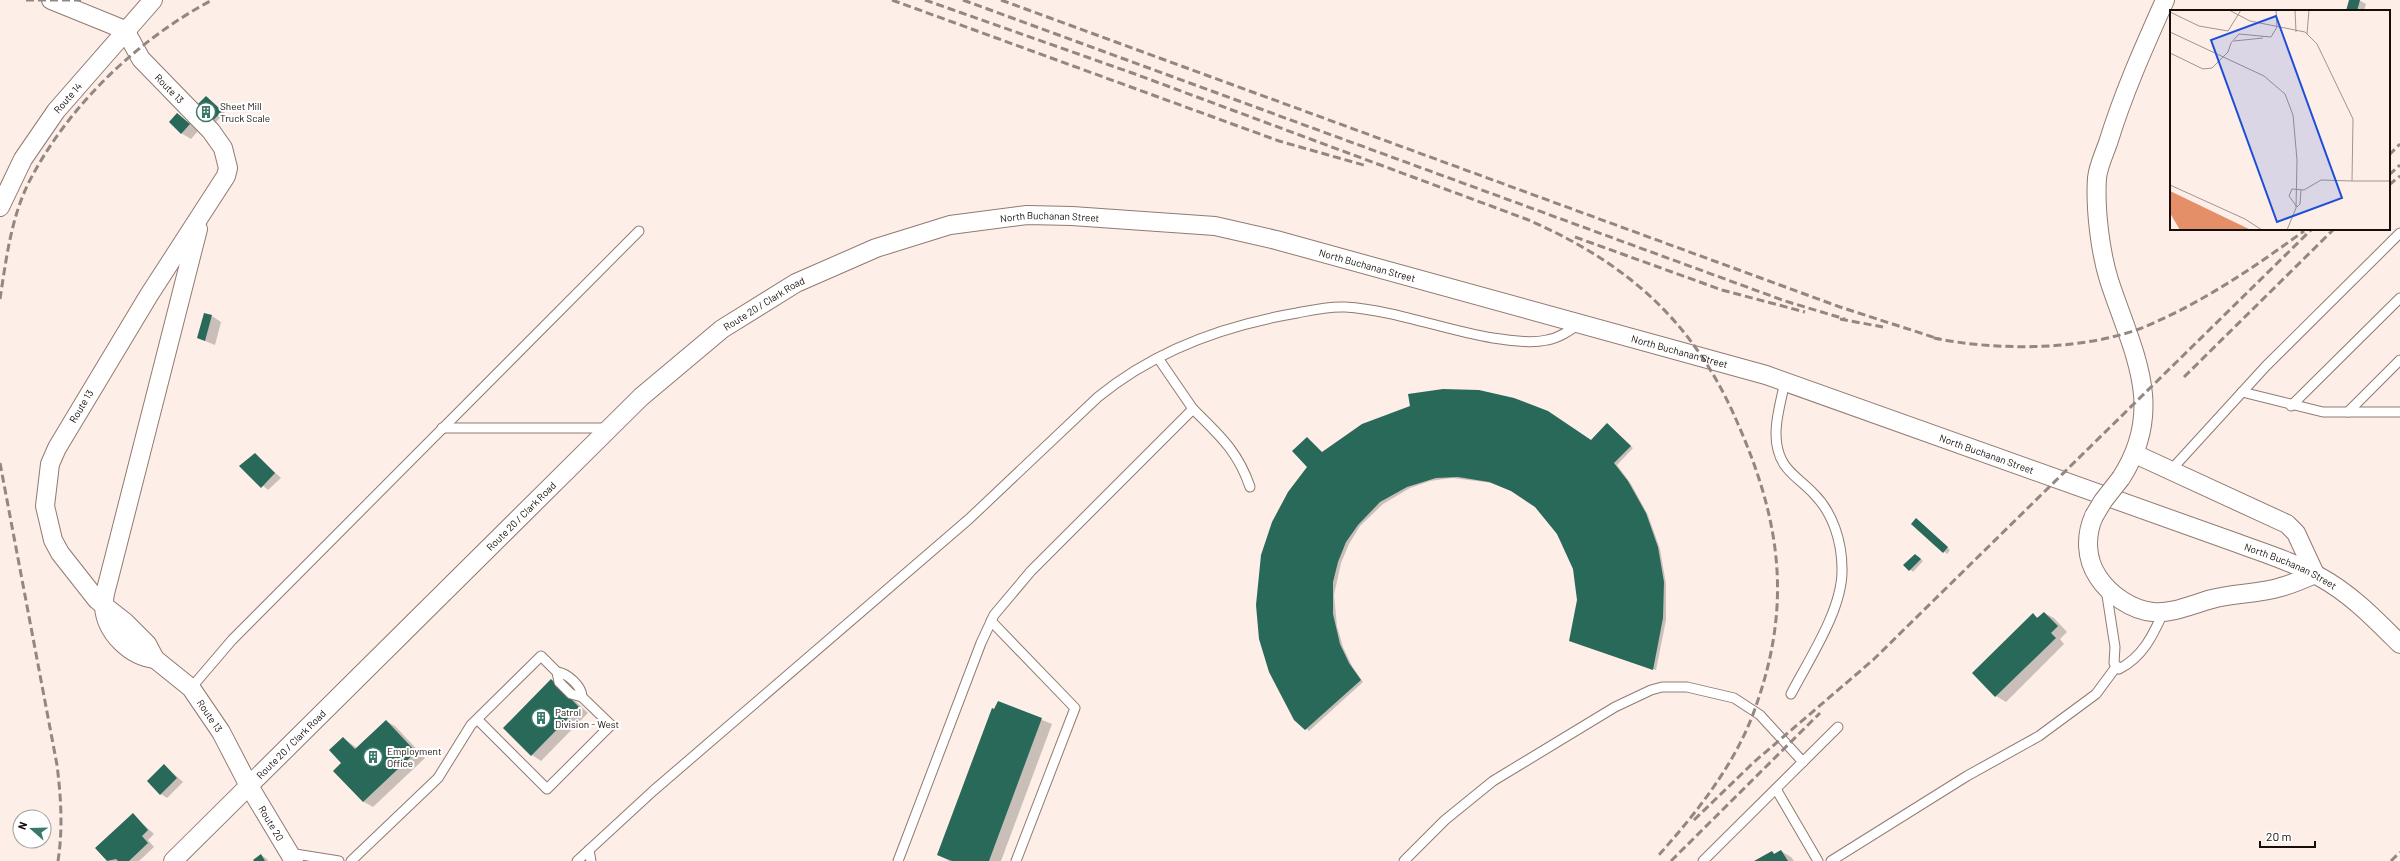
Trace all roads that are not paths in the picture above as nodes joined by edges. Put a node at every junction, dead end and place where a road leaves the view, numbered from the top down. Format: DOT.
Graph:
graph roads {
  1 [pos="51,0"];
  2 [pos="152,0"];
  3 [pos="2164,0"];
  4 [pos="125,30"];
  5 [pos="0,207"];
  6 [pos="202,215"];
  7 [pos="639,230"];
  8 [pos="2400,233"];
  9 [pos="915,234"];
  10 [pos="2400,298"];
  11 [pos="1580,324"];
  12 [pos="1158,358"];
  13 [pos="2400,360"];
  14 [pos="1785,381"];
  15 [pos="2242,392"];
  16 [pos="2292,406"];
  17 [pos="1193,409"];
  18 [pos="2348,412"];
  19 [pos="2400,412"];
  20 [pos="442,428"];
  21 [pos="610,428"];
  22 [pos="2135,454"];
  23 [pos="2171,470"];
  24 [pos="1250,487"];
  25 [pos="2315,574"];
  26 [pos="2106,588"];
  27 [pos="103,606"];
  28 [pos="2164,611"];
  29 [pos="991,621"];
  30 [pos="2400,644"];
  31 [pos="2116,667"];
  32 [pos="191,688"];
  33 [pos="1791,694"];
  34 [pos="477,719"];
  35 [pos="1838,727"];
  36 [pos="1803,762"];
  37 [pos="249,786"];
  38 [pos="1776,789"];
  39 [pos="589,850"];
  40 [pos="291,857"];
  41 [pos="173,861"];
  42 [pos="339,861"];
  43 [pos="351,861"];
  44 [pos="577,861"];
  45 [pos="591,861"];
  46 [pos="898,861"];
  47 [pos="1016,861"];
  48 [pos="1404,861"];
  49 [pos="1703,861"];
  50 [pos="1818,861"];
  51 [pos="1831,861"];
  1 -- 4 [label="street"];
  2 -- 4 [label="street, Route 14"];
  3 -- 22 [label="street"];
  4 -- 5 [label="street, Route 14"];
  4 -- 6 [label="street, Route 13"];
  6 -- 27 [label="street, Route 13"];
  6 -- 27 [label="street, Route 13"];
  7 -- 20 [label="lane"];
  8 -- 15 [label="lane"];
  9 -- 11 [label="street, North Buchanan Street"];
  9 -- 21 [label="street, Route 20 / Clark Road"];
  10 -- 16 [label="lane"];
  11 -- 12 [label="lane"];
  11 -- 14 [label="street, North Buchanan Street"];
  12 -- 17 [label="lane"];
  12 -- 39 [label="lane"];
  13 -- 18 [label="lane"];
  14 -- 25 [label="street, North Buchanan Street"];
  14 -- 33 [label="lane"];
  15 -- 16 [label="lane"];
  15 -- 23 [label="lane"];
  16 -- 18 [label="lane"];
  17 -- 24 [label="lane"];
  17 -- 29 [label="lane"];
  18 -- 19 [label="lane"];
  20 -- 21 [label="lane"];
  20 -- 32 [label="lane"];
  21 -- 37 [label="street, Route 20 / Clark Road"];
  22 -- 23 [label="street"];
  22 -- 26 [label="street, bridge"];
  23 -- 25 [label="street"];
  25 -- 28 [label="street"];
  25 -- 30 [label="street, North Buchanan Street"];
  26 -- 28 [label="street"];
  26 -- 31 [label="lane"];
  27 -- 32 [label="street, Route 13"];
  28 -- 31 [label="lane"];
  29 -- 46 [label="lane"];
  29 -- 47 [label="lane"];
  31 -- 51 [label="lane"];
  32 -- 37 [label="street, Route 13"];
  34 -- 34 [label="lane"];
  34 -- 43 [label="lane"];
  35 -- 36 [label="lane"];
  36 -- 38 [label="lane"];
  36 -- 48 [label="lane"];
  37 -- 40 [label="street, Route 20"];
  37 -- 41 [label="street, Route 20 / Clark Road"];
  38 -- 49 [label="lane"];
  38 -- 50 [label="lane"];
  39 -- 44 [label="lane"];
  39 -- 45 [label="lane"];
  40 -- 42 [label="lane"];
}
